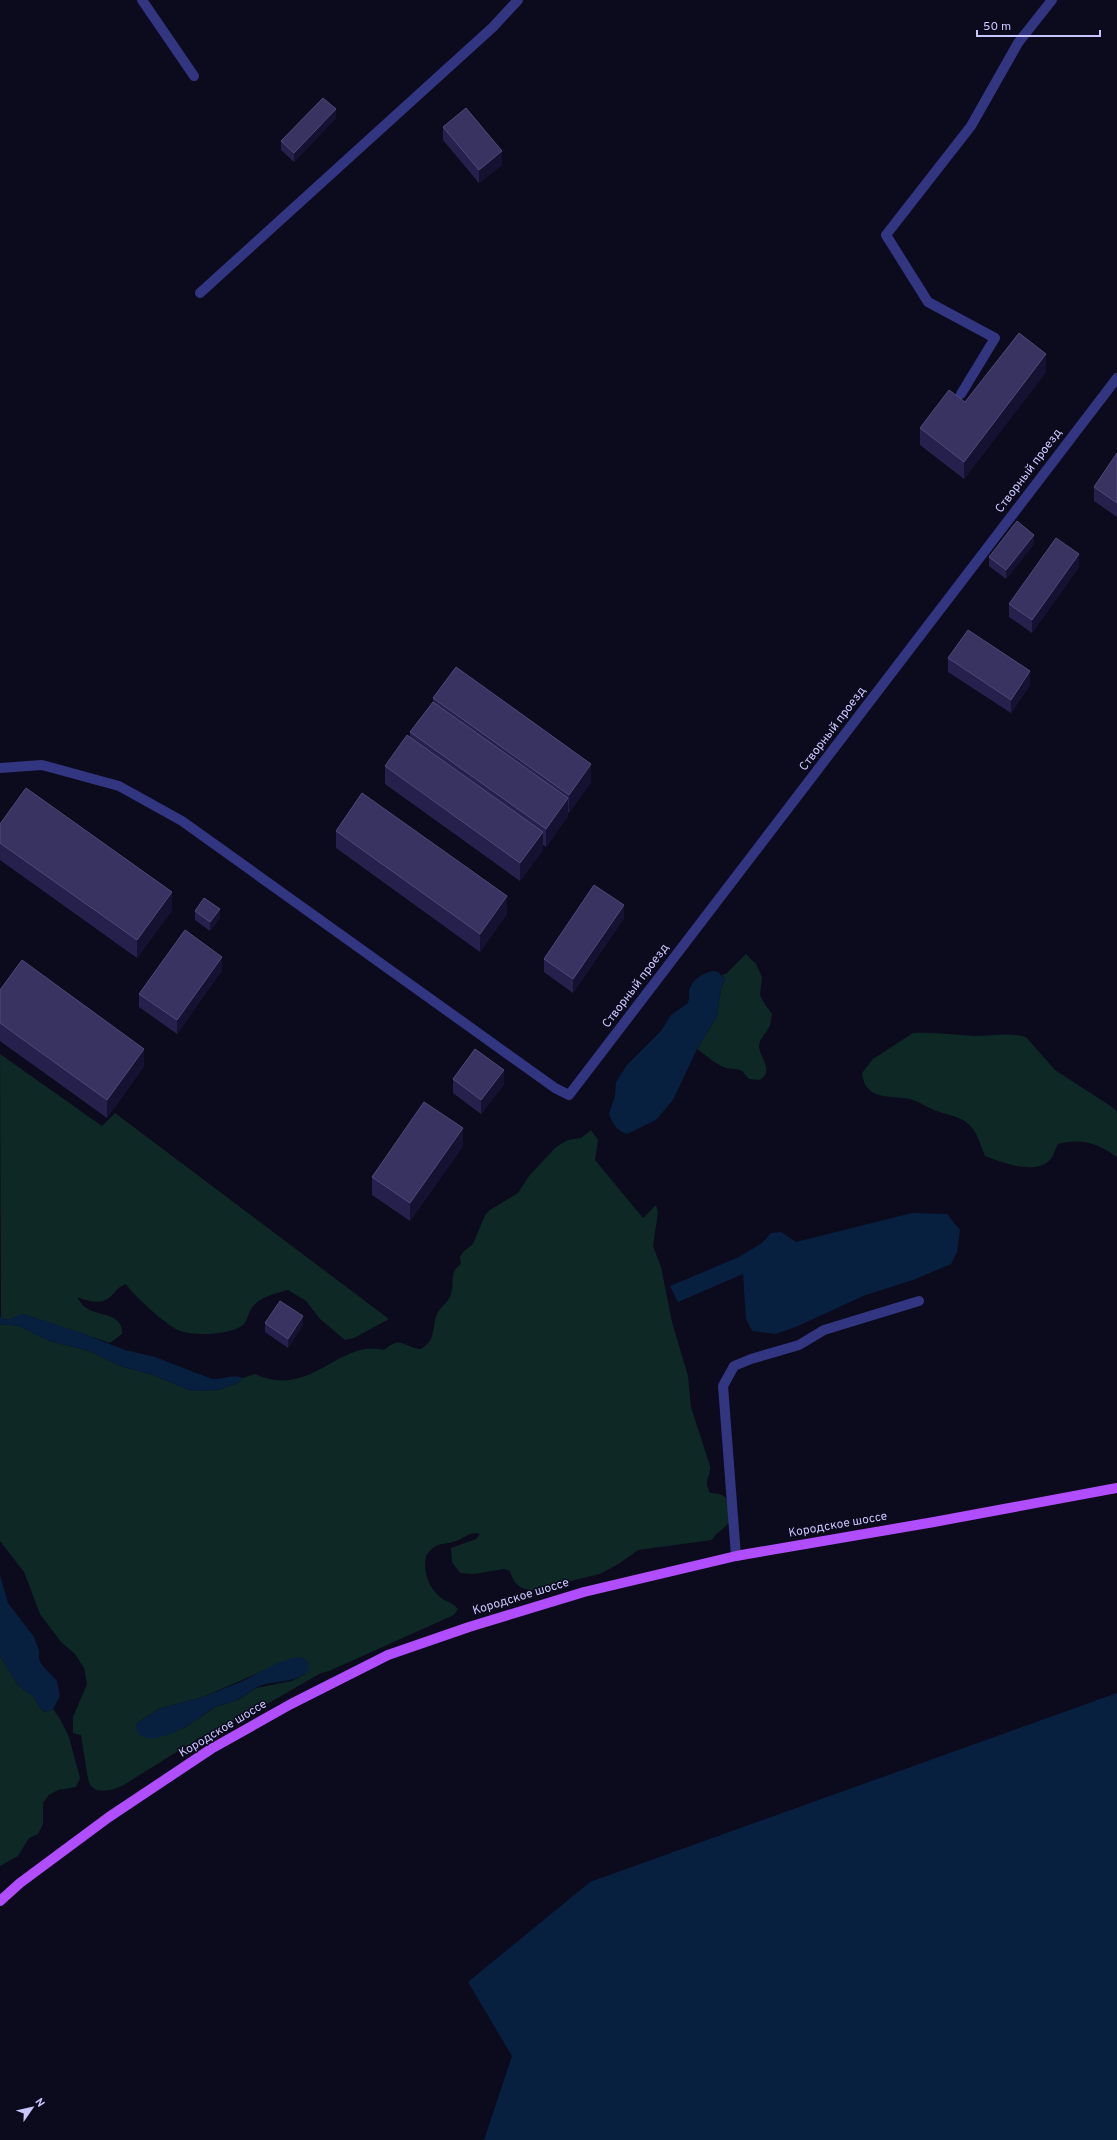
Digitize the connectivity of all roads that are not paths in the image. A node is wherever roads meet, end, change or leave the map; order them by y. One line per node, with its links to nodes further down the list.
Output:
1 (142, 0): 4 (street)
2 (518, 0): 5 (street)
3 (1052, 0): 7 (street)
4 (194, 76)
5 (200, 293)
6 (1117, 378): 8 (street, Створный проезд)
7 (961, 394)
8 (0, 768)
9 (919, 1301): 11 (street)
10 (1117, 1488): 11 (main road, Кородское шоссе)
11 (736, 1556): 12 (main road, Кородское шоссе)
12 (0, 1902)

